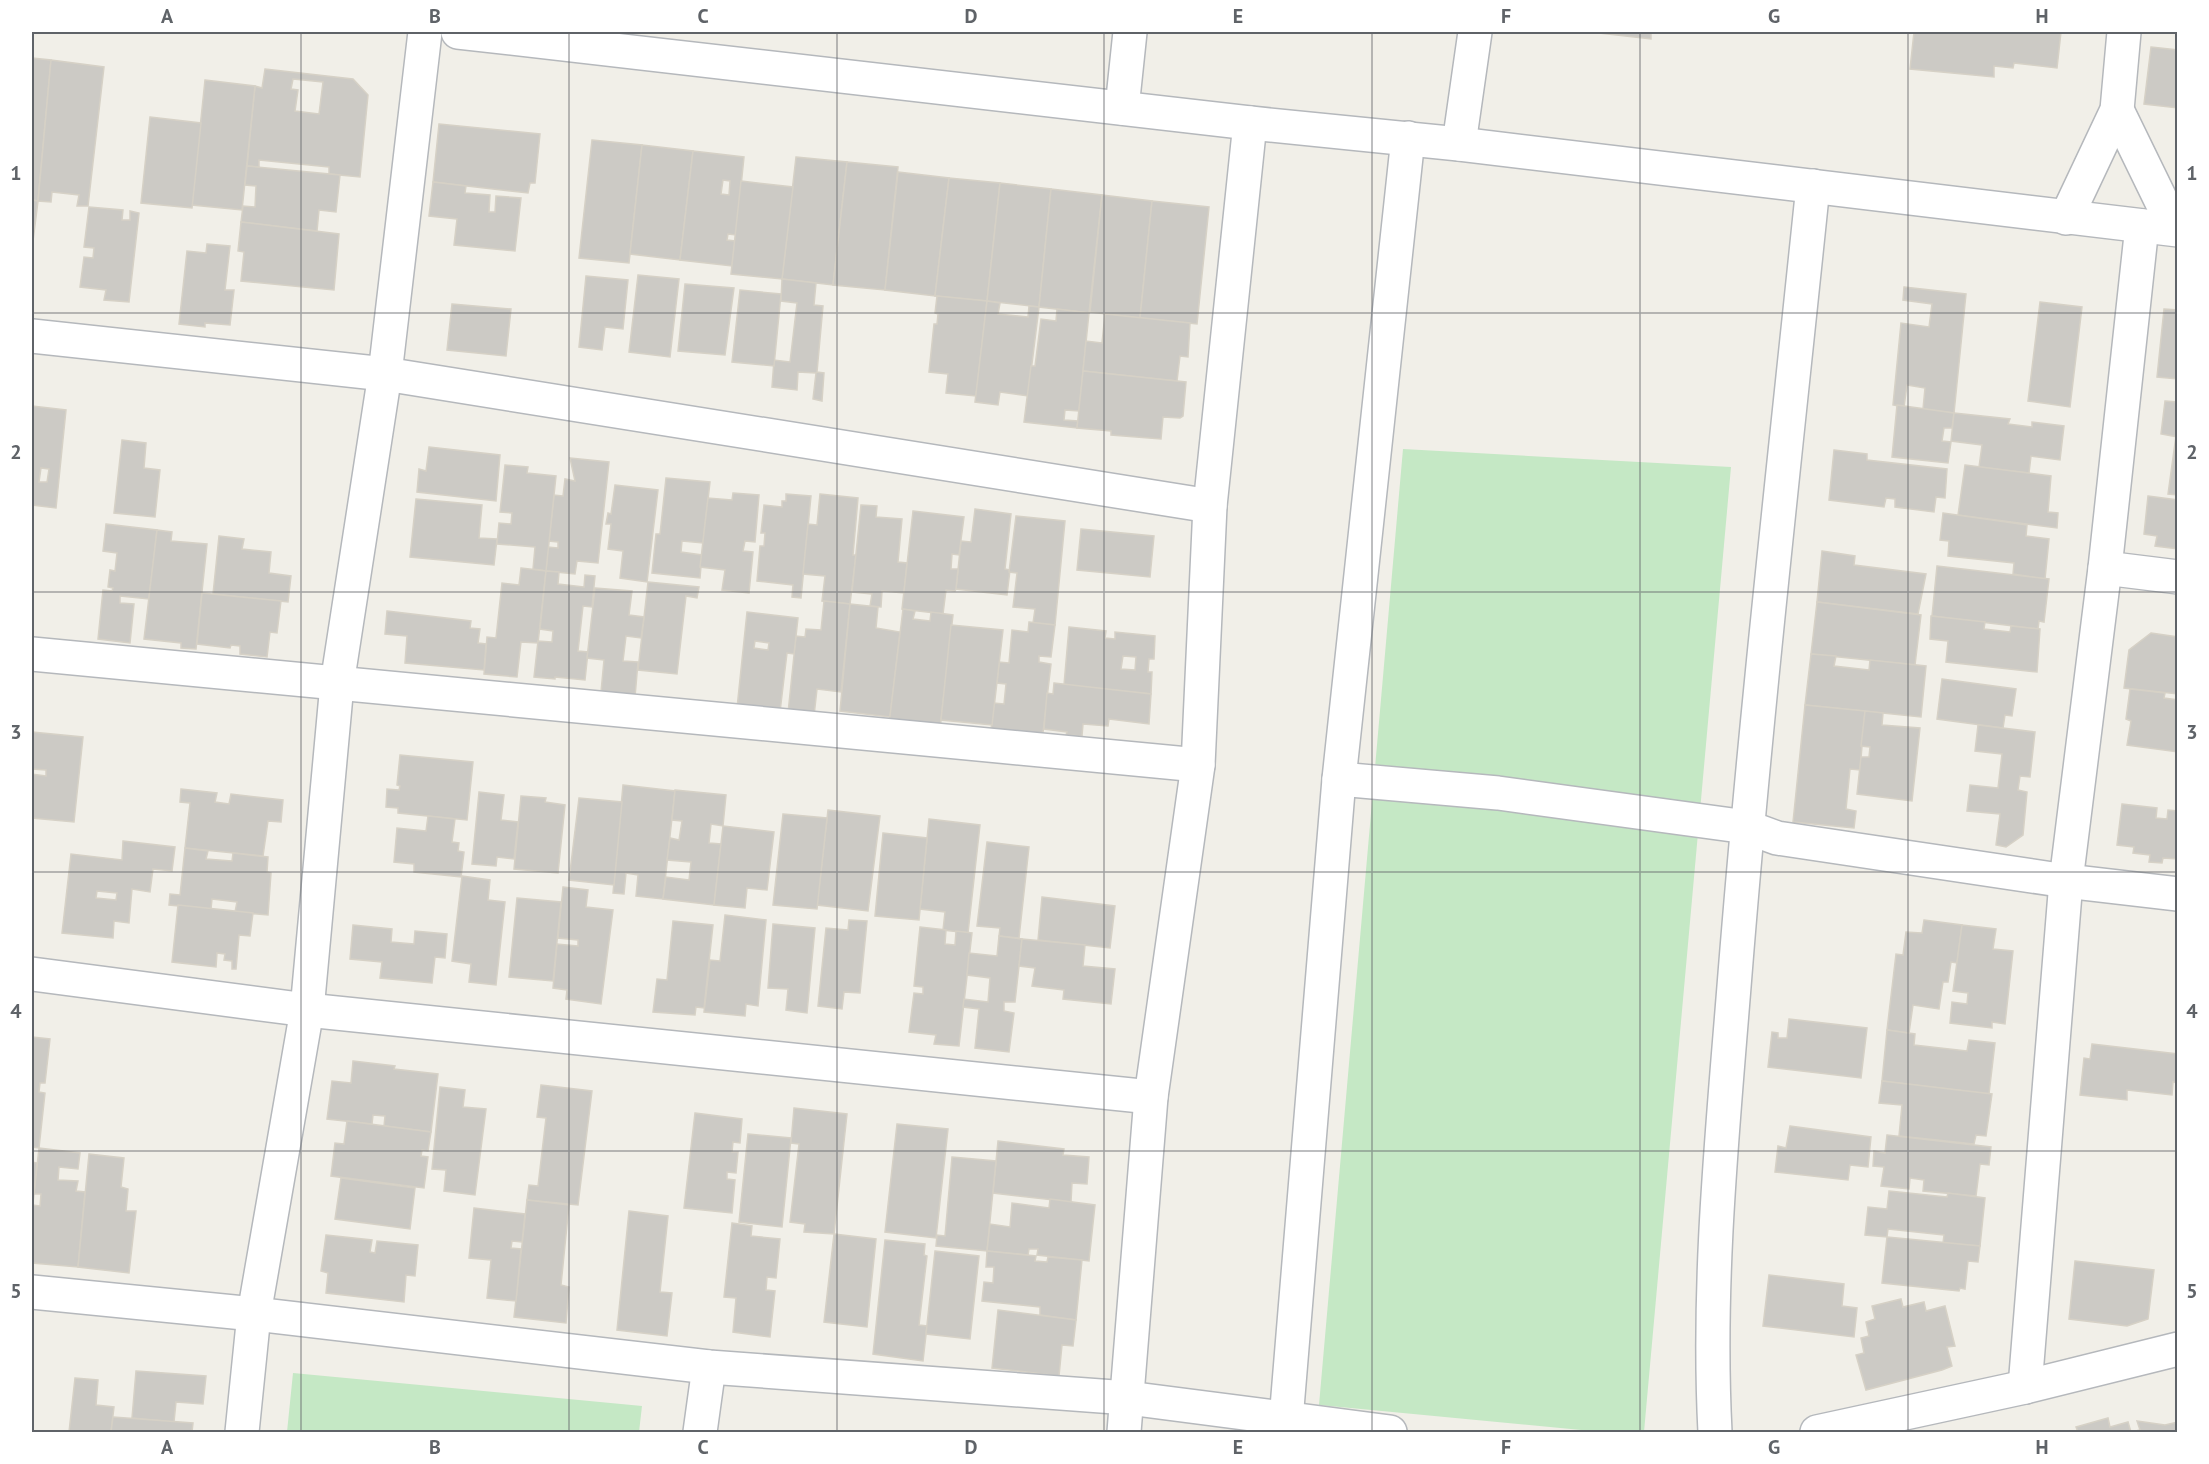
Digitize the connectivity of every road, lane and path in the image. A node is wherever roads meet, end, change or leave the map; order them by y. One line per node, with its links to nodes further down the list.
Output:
1 (425, 32): 16 (street)
2 (458, 32): 6 (street)
3 (1130, 32): 6 (street)
4 (1475, 32): 10 (street)
5 (2124, 32): 7 (street)
6 (1122, 108): 8 (street)
7 (2117, 110): 12 (street); 14 (street)
8 (1250, 123): 9 (street); 17 (street)
9 (1408, 138): 10 (street); 23 (street)
10 (1459, 144): 11 (street)
11 (1813, 186): 12 (street); 24 (street)
12 (2066, 218): 13 (street)
13 (2142, 226): 14 (street); 18 (street)
14 (2176, 230)
15 (32, 336): 16 (street)
16 (385, 374): 17 (street); 21 (street)
17 (1210, 506): 22 (street)
18 (2105, 568): 19 (street); 25 (street)
19 (2178, 577)
20 (32, 654): 21 (street)
21 (337, 684): 22 (street); 28 (street)
22 (1198, 765): 29 (street)
23 (1340, 779): 24 (street); 36 (street)
24 (1747, 827): 25 (street); 41 (street)
25 (2066, 881): 26 (street); 34 (street)
26 (2178, 894)
27 (32, 974): 28 (street)
28 (306, 1010): 29 (street); 31 (street)
29 (1151, 1097): 35 (street)
30 (32, 1292): 31 (street)
31 (254, 1314): 33 (street); 37 (street)
32 (2178, 1349): 34 (street)
33 (709, 1367): 35 (street); 38 (street)
34 (2025, 1387): 42 (street)
35 (1128, 1398): 36 (street); 39 (street)
36 (1286, 1420): 40 (street)
37 (242, 1432)
38 (700, 1432)
39 (1124, 1432)
40 (1390, 1432)
41 (1715, 1432)
42 (1817, 1432)

